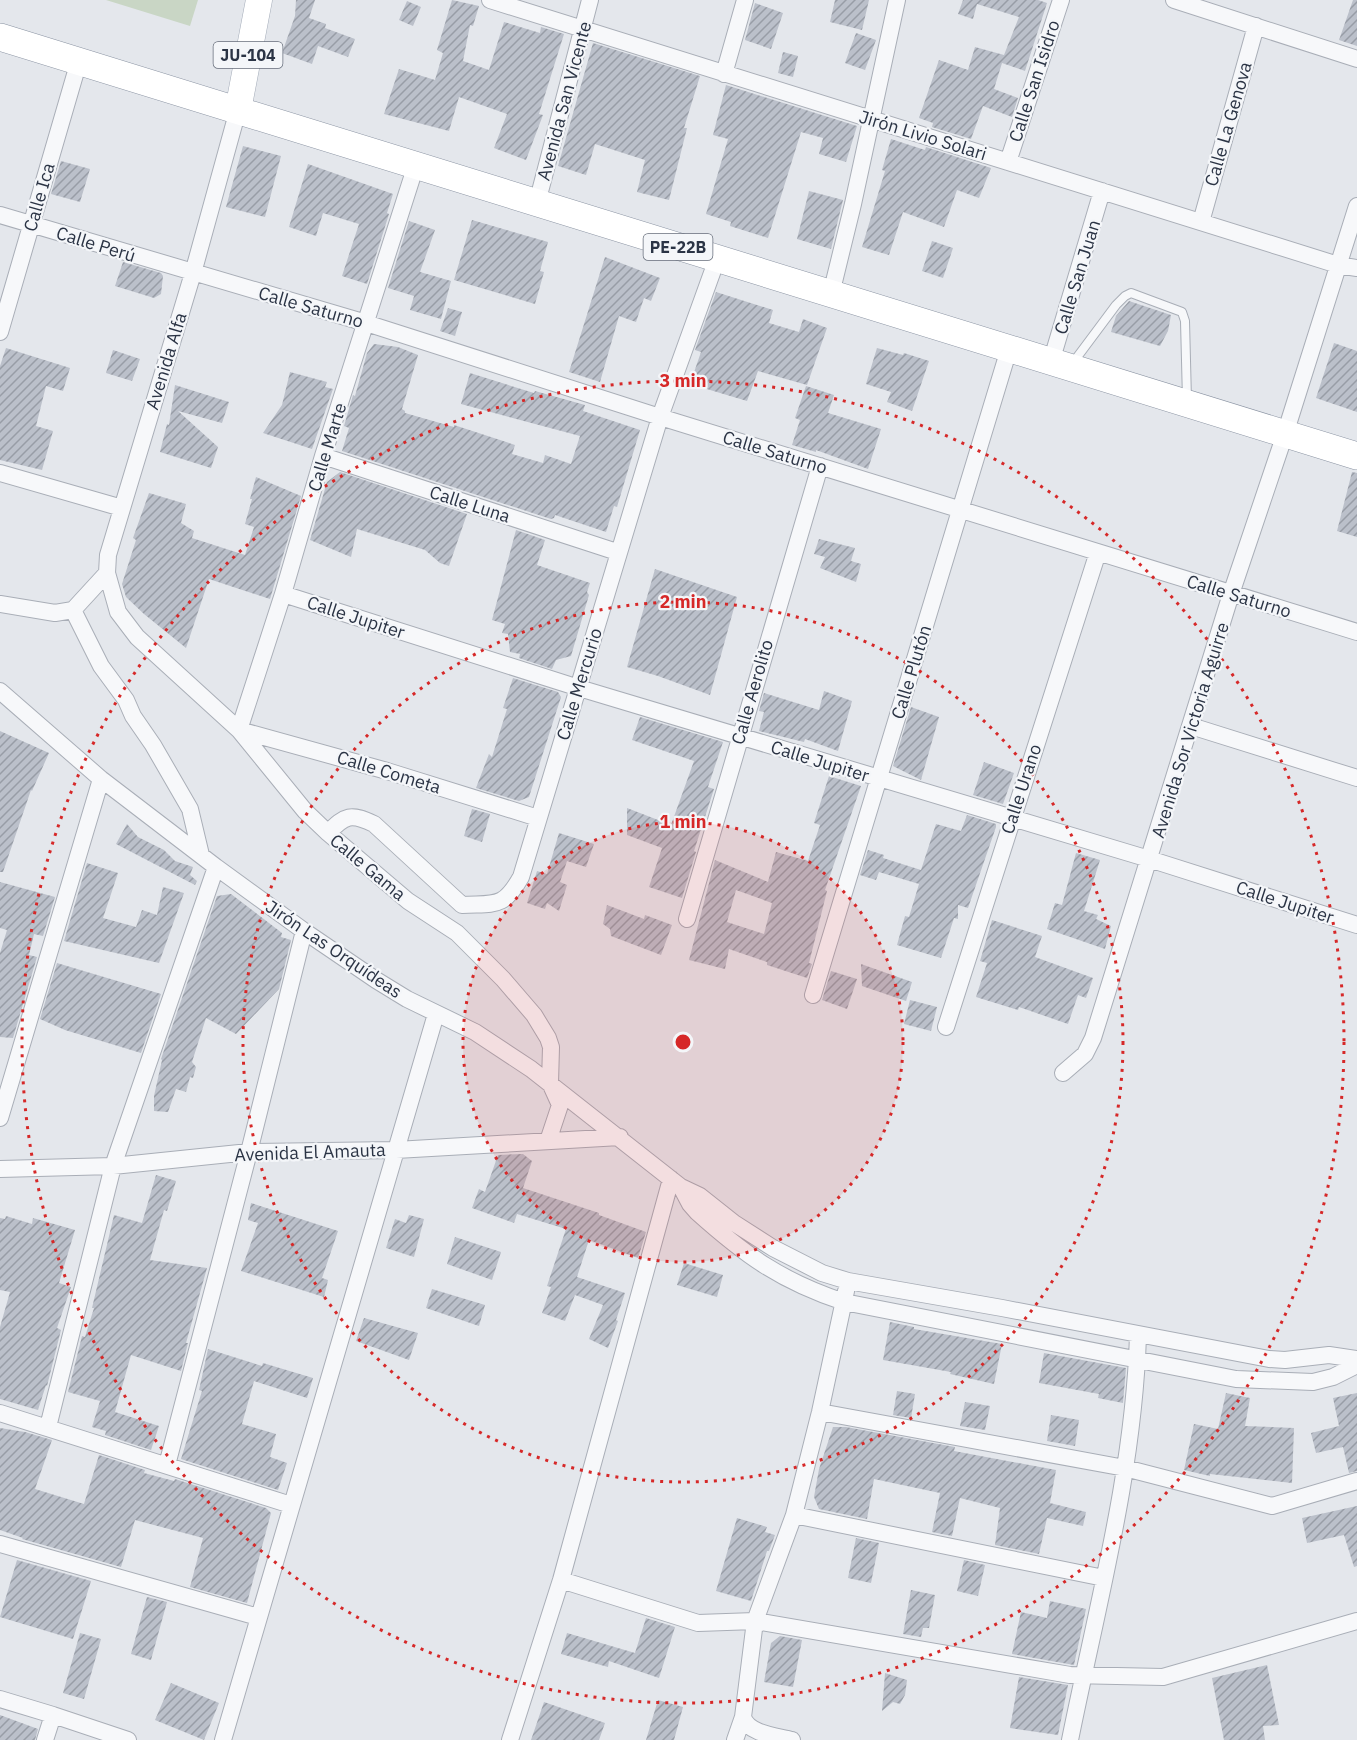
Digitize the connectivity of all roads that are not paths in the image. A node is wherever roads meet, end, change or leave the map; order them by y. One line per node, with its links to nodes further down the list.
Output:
1 (259, 0): 14 (main road, JU-104)
2 (490, 0): 9 (street, Jirón Livio Solari)
3 (590, 0): 9 (street, Avenida San Vicente)
4 (745, 0): 13 (street)
5 (897, 0): 15 (street)
6 (1061, 0): 16 (street, Calle San Isidro)
7 (1174, 0): 8 (street)
8 (1256, 26): 11 (street); 22 (street, Calle La Genova)
9 (582, 30): 13 (street, Jirón Livio Solari); 19 (street, Avenida San Vicente)
10 (0, 37): 12 (highway, PE-22B)
11 (1357, 59)
12 (79, 61): 14 (highway, PE-22B); 23 (street, Calle Ica)
13 (724, 74): 15 (street, Jirón Livio Solari)
14 (238, 110): 17 (highway, PE-22B); 27 (street, Avenida Alfa)
15 (872, 119): 16 (street, Jirón Livio Solari); 28 (street)
16 (1008, 162): 18 (street, Jirón Livio Solari)
17 (416, 165): 19 (highway, PE-22B); 29 (street, Calle Marte)
18 (1102, 191): 22 (street, Jirón Livio Solari); 32 (street, Calle San Juan)
19 (537, 203): 24 (highway, PE-22B)
20 (1357, 206): 25 (street, Avenida Sor Victoria Aguirre)
21 (0, 215): 23 (street, Calle Perú)
22 (1201, 222): 25 (street, Jirón Livio Solari)
23 (32, 224): 27 (street, Calle Perú); 30 (street, Calle Ica)
24 (717, 259): 28 (highway, PE-22B); 34 (street, Calle Mercurio)
25 (1338, 265): 26 (street, Jirón Livio Solari); 35 (street, Avenida Sor Victoria Aguirre)
26 (1357, 268)
27 (193, 273): 29 (street, Calle Saturno); 40 (street, Avenida Alfa)
28 (831, 294): 31 (highway, PE-22B)
29 (366, 323): 34 (street, Calle Saturno); 36 (street, Calle Marte)
30 (0, 332)
31 (1009, 349): 32 (highway, PE-22B); 41 (street, Calle Plutón)
32 (1060, 365): 33 (highway, PE-22B); 33 (lane)
33 (1187, 403): 35 (highway, PE-22B)
34 (660, 417): 38 (street, Calle Saturno); 42 (street, Calle Mercurio)
35 (1285, 434): 37 (highway, PE-22B); 46 (street, Avenida Sor Victoria Aguirre)
36 (323, 456): 42 (street, Calle Luna); 45 (street, Calle Marte)
37 (1357, 456)
38 (820, 466): 41 (street, Calle Saturno); 55 (street, Calle Aerolito)
39 (0, 473): 40 (street)
40 (122, 508): 44 (street, Avenida Alfa)
41 (961, 510): 43 (street, Calle Saturno); 57 (street, Calle Plutón)
42 (617, 552): 51 (street, Calle Mercurio)
43 (1098, 552): 46 (street, Calle Saturno); 60 (street, Calle Urano)
44 (107, 573): 48 (street); 49 (street, Avenida Alfa)
45 (284, 594): 51 (street, Calle Jupiter); 54 (street, Calle Marte)
46 (1232, 594): 50 (street, Calle Saturno); 53 (street, Avenida Sor Victoria Aguirre)
47 (0, 604): 48 (street)
48 (73, 610): 62 (street)
49 (118, 612): 54 (street, Calle Gama)
50 (1357, 633)
51 (579, 688): 55 (street, Calle Jupiter); 59 (street, Calle Mercurio)
52 (0, 691): 58 (street, Jirón Las Orquídeas)
53 (1191, 726): 56 (street); 63 (street, Avenida Sor Victoria Aguirre)
54 (239, 730): 59 (street, Calle Cometa); 61 (street, Calle Gama)
55 (739, 736): 57 (street, Calle Jupiter); 65 (street, Calle Aerolito)
56 (1357, 777)
57 (879, 778): 60 (street, Calle Jupiter); 68 (street, Calle Plutón)
58 (101, 779): 62 (street, Jirón Las Orquídeas); 73 (street)
59 (538, 818): 61 (street, Calle Mercurio)
60 (1012, 818): 63 (street, Calle Jupiter); 70 (street, Calle Urano)
61 (328, 834): 72 (street, Calle Gama)
62 (201, 855): 64 (street, Jirón Las Orquídeas)
63 (1149, 860): 66 (street, Calle Jupiter); 71 (street, Avenida Sor Victoria Aguirre)
64 (216, 867): 67 (street, Jirón Las Orquídeas); 78 (street)
65 (687, 919)
66 (1357, 925)
67 (304, 931): 69 (street, Jirón Las Orquídeas); 77 (street)
68 (813, 995)
69 (436, 1014): 72 (street, Jirón Las Orquídeas); 76 (street)
70 (946, 1027)
71 (1063, 1073)
72 (550, 1083): 74 (street, Jirón Las Orquídeas); 75 (street, Calle Gama)
73 (0, 1118)
74 (620, 1137): 75 (street, Avenida El Amauta); 80 (street, Jirón Las Orquídeas)
75 (548, 1141): 76 (street, Avenida El Amauta)
76 (396, 1150): 77 (street, Avenida El Amauta); 93 (street)
77 (249, 1152): 78 (street, Avenida El Amauta); 90 (street)
78 (113, 1166): 79 (street, Avenida El Amauta); 89 (street)
79 (0, 1169)
80 (676, 1183): 81 (street); 82 (street); 97 (street)
81 (848, 1281): 82 (street); 83 (street)
82 (844, 1302): 85 (street); 87 (street)
83 (1138, 1335): 84 (street); 85 (street)
84 (1357, 1359)
85 (1138, 1360): 86 (street); 91 (street)
86 (1357, 1365)
87 (820, 1412): 91 (street); 94 (street)
88 (0, 1413): 89 (street)
89 (48, 1427): 90 (street)
90 (167, 1465): 93 (street)
91 (1125, 1468): 92 (street); 96 (street)
92 (1357, 1481)
93 (291, 1505): 98 (street)
94 (794, 1515): 96 (street); 100 (street)
95 (0, 1544): 98 (street)
96 (1104, 1578): 101 (street)
97 (561, 1580): 100 (street); 108 (street)
98 (258, 1617): 107 (street)
99 (1357, 1621): 101 (street)
100 (755, 1622): 101 (street); 104 (street)
101 (1083, 1675): 111 (street)
102 (0, 1699): 103 (street)
103 (53, 1715): 105 (street); 106 (street)
104 (743, 1717): 109 (street); 110 (street)
105 (45, 1740)
106 (128, 1740)
107 (223, 1740)
108 (510, 1740)
109 (735, 1740)
110 (792, 1740)
111 (1070, 1740)

